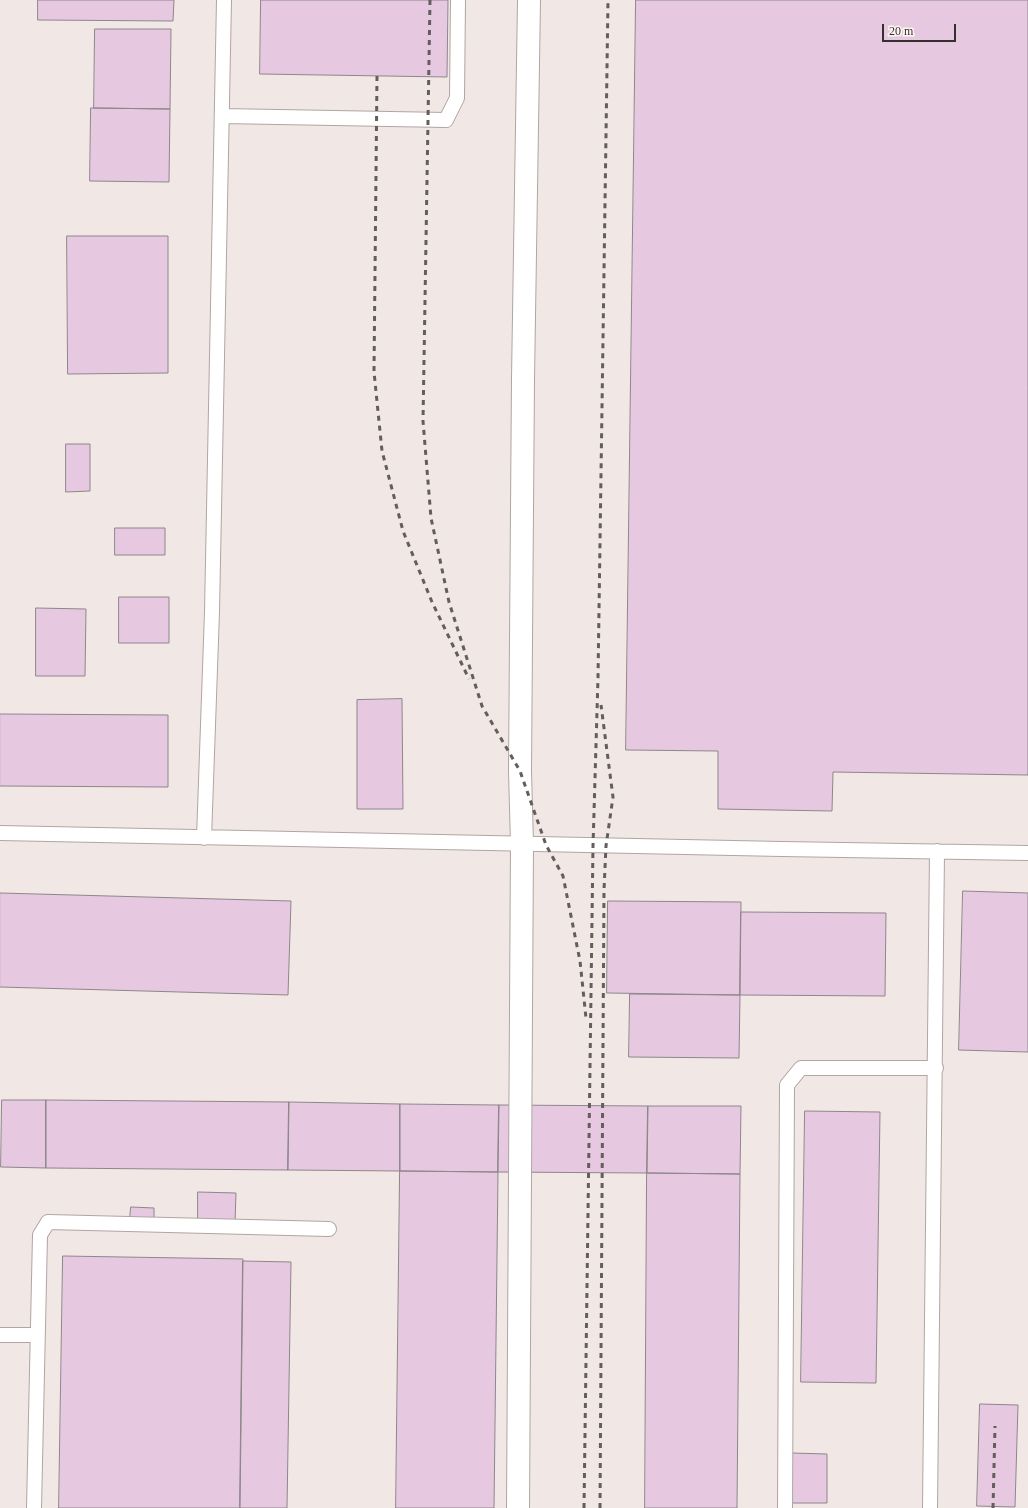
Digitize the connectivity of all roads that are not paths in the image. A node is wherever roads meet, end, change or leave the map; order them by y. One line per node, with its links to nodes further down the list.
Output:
1 (224, 0): 4 (lane)
2 (458, 0): 4 (lane)
3 (529, 0): 7 (street)
4 (222, 116): 6 (lane)
5 (0, 833): 6 (lane)
6 (204, 838): 7 (lane)
7 (522, 844): 8 (lane); 15 (street)
8 (937, 851): 9 (lane); 10 (lane)
9 (1028, 852)
10 (936, 1068): 16 (lane); 17 (lane)
11 (329, 1229): 13 (lane)
12 (0, 1335): 13 (lane)
13 (37, 1335): 14 (lane)
14 (34, 1508)
15 (518, 1508)
16 (785, 1508)
17 (930, 1508)

